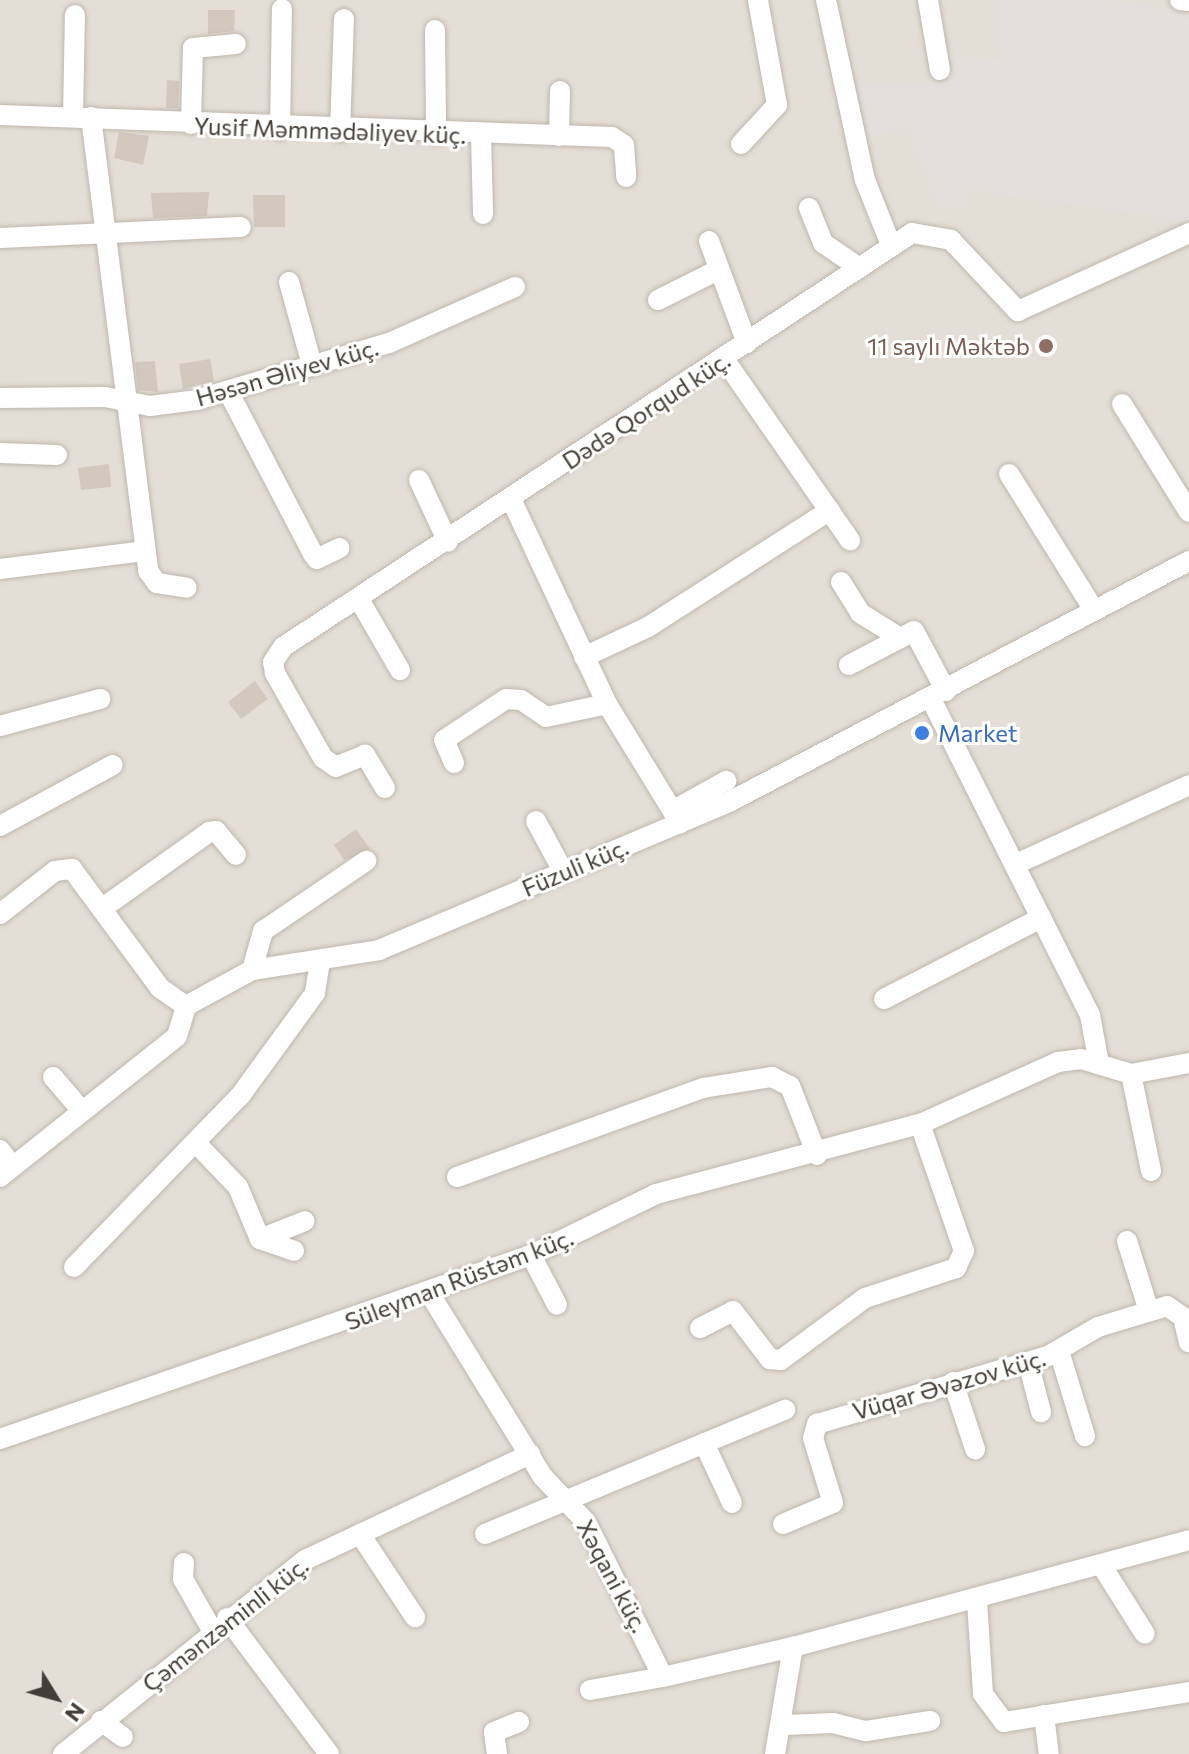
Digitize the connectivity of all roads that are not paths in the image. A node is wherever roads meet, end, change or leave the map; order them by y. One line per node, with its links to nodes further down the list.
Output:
1 (758, 0): 21 (street)
2 (826, 0): 30 (street)
3 (928, 0): 11 (street)
4 (1180, 0): 5 (street)
5 (1189, 1)
6 (282, 9): 16 (street)
7 (75, 15): 14 (street)
8 (344, 19): 17 (street)
9 (435, 30): 18 (street)
10 (236, 44): 15 (street)
11 (940, 70)
12 (560, 91): 20 (street)
13 (0, 115): 14 (street, Yusif Məmmədəliyev küç.)
14 (82, 116): 15 (street, Yusif Məmmədəliyev küç.); 27 (street)
15 (191, 124): 16 (street, Yusif Məmmədəliyev küç.)
16 (280, 130): 17 (street, Yusif Məmmədəliyev küç.)
17 (340, 132): 18 (street, Yusif Məmmədəliyev küç.)
18 (436, 134): 19 (street, Yusif Məmmədəliyev küç.)
19 (481, 136): 20 (street, Yusif Məmmədəliyev küç.); 24 (street)
20 (559, 136): 22 (street, Yusif Məmmədəliyev küç.)
21 (741, 144)
22 (626, 177)
23 (809, 208): 31 (street)
24 (483, 214)
25 (241, 227): 27 (street)
26 (1189, 233): 30 (street, Dədə Qorqud küç.)
27 (105, 236): 28 (street); 41 (street)
28 (0, 238)
29 (709, 241): 32 (street)
30 (891, 245): 31 (street, Dədə Qorqud küç.)
31 (858, 267): 36 (street, Dədə Qorqud küç.)
32 (718, 270): 35 (street); 36 (street)
33 (289, 282): 38 (street)
34 (515, 287): 38 (street, Həsən Əliyev küç.)
35 (658, 300)
36 (747, 343): 37 (street, Dədə Qorqud küç.)
37 (724, 359): 47 (street, Dədə Qorqud küç.); 48 (street)
38 (312, 365): 39 (street, Həsən Əliyev küç.)
39 (229, 393): 41 (street, Həsən Əliyev küç.); 52 (street)
40 (0, 398): 41 (street, Həsən Əliyev küç.)
41 (127, 401): 53 (street)
42 (1122, 404): 49 (street)
43 (0, 453): 44 (street)
44 (57, 455)
45 (1009, 474): 59 (street)
46 (419, 480): 51 (street)
47 (511, 499): 51 (street, Dədə Qorqud küç.); 61 (street)
48 (830, 510): 50 (street); 61 (street)
49 (1189, 512)
50 (850, 540)
51 (448, 542): 58 (street, Dədə Qorqud küç.)
52 (340, 548)
53 (144, 551): 55 (street); 57 (street)
54 (1189, 561): 59 (street, Füzuli küç.)
55 (0, 569)
56 (841, 582): 60 (street)
57 (187, 588)
58 (360, 601): 63 (street); 72 (street, Dədə Qorqud küç.)
59 (1094, 610): 64 (street, Füzuli küç.)
60 (897, 636): 62 (street); 64 (street)
61 (584, 657): 66 (street)
62 (849, 665)
63 (400, 670)
64 (938, 695): 73 (street, Füzuli küç.); 78 (street)
65 (100, 699): 67 (street)
66 (607, 704): 68 (street); 73 (street)
67 (0, 726)
68 (454, 763)
69 (113, 765): 75 (street)
70 (726, 781): 73 (street)
71 (1189, 785): 78 (street)
72 (385, 788)
73 (677, 816): 79 (street, Füzuli küç.)
74 (536, 821): 79 (street)
75 (0, 826)
76 (236, 855): 80 (street)
77 (366, 861): 84 (street)
78 (1016, 864): 82 (street)
79 (563, 871): 83 (street, Füzuli küç.)
80 (104, 907): 81 (street); 86 (street)
81 (0, 914)
82 (1041, 918): 85 (street); 88 (street)
83 (320, 962): 84 (street, Füzuli küç.); 93 (street)
84 (252, 970): 86 (street, Füzuli küç.)
85 (884, 999)
86 (186, 1006): 91 (street)
87 (1189, 1063): 89 (street, Süleyman Rüstəm küç.)
88 (1099, 1064): 89 (street, Süleyman Rüstəm küç.); 92 (street, Süleyman Rüstəm küç.)
89 (1131, 1074): 96 (street)
90 (53, 1077): 91 (street)
91 (82, 1111): 97 (street)
92 (920, 1124): 95 (street, Süleyman Rüstəm küç.); 108 (street)
93 (196, 1143): 100 (street); 104 (street)
94 (0, 1150): 97 (street)
95 (817, 1155): 98 (street); 103 (street, Süleyman Rüstəm küç.)
96 (1151, 1171)
97 (6, 1172)
98 (457, 1177)
99 (305, 1221): 100 (street)
100 (260, 1239): 102 (street)
101 (1127, 1241): 107 (street)
102 (294, 1251)
103 (531, 1255): 105 (street, Süleyman Rüstəm küç.); 106 (street)
104 (74, 1267)
105 (428, 1291): 116 (street, Süleyman Rüstəm küç.); 119 (street, Xəqani küç.)
106 (557, 1305)
107 (1149, 1311): 109 (street); 110 (street, Vüqar Əvəzov küç.)
108 (700, 1328)
109 (1189, 1342)
110 (1059, 1351): 111 (street, Vüqar Əvəzov küç.); 115 (street)
111 (1028, 1362): 112 (street, Vüqar Əvəzov küç.); 114 (street)
112 (953, 1382): 118 (street); 122 (street, Vüqar Əvəzov küç.)
113 (785, 1410): 117 (street)
114 (1041, 1412)
115 (1085, 1436)
116 (0, 1439)
117 (704, 1443): 120 (street); 121 (street)
118 (975, 1449)
119 (530, 1454): 120 (street, Xəqani küç.); 123 (street, Çəmənzəminli küç.)
120 (564, 1499): 124 (street); 133 (street, Xəqani küç.)
121 (732, 1503)
122 (783, 1524)
123 (360, 1534): 129 (street); 130 (street, Çəmənzəminli küç.)
124 (485, 1534)
125 (1189, 1540): 127 (street)
126 (184, 1563): 130 (street)
127 (1102, 1566): 128 (street); 131 (street)
128 (977, 1601): 132 (street); 136 (street)
129 (415, 1617)
130 (220, 1624): 137 (street, Çəmənzəminli küç.); 143 (street)
131 (1145, 1634)
132 (793, 1647): 133 (street); 140 (street)
133 (663, 1677): 134 (street)
134 (590, 1690)
135 (1189, 1692): 136 (street)
136 (1044, 1715): 146 (street)
137 (101, 1721): 141 (street); 142 (street, Çəmənzəminli küç.)
138 (930, 1721): 140 (street)
139 (519, 1722): 144 (street)
140 (784, 1725): 145 (street)
141 (123, 1737)
142 (63, 1754)
143 (329, 1754)
144 (497, 1754)
145 (775, 1754)
146 (1049, 1754)

